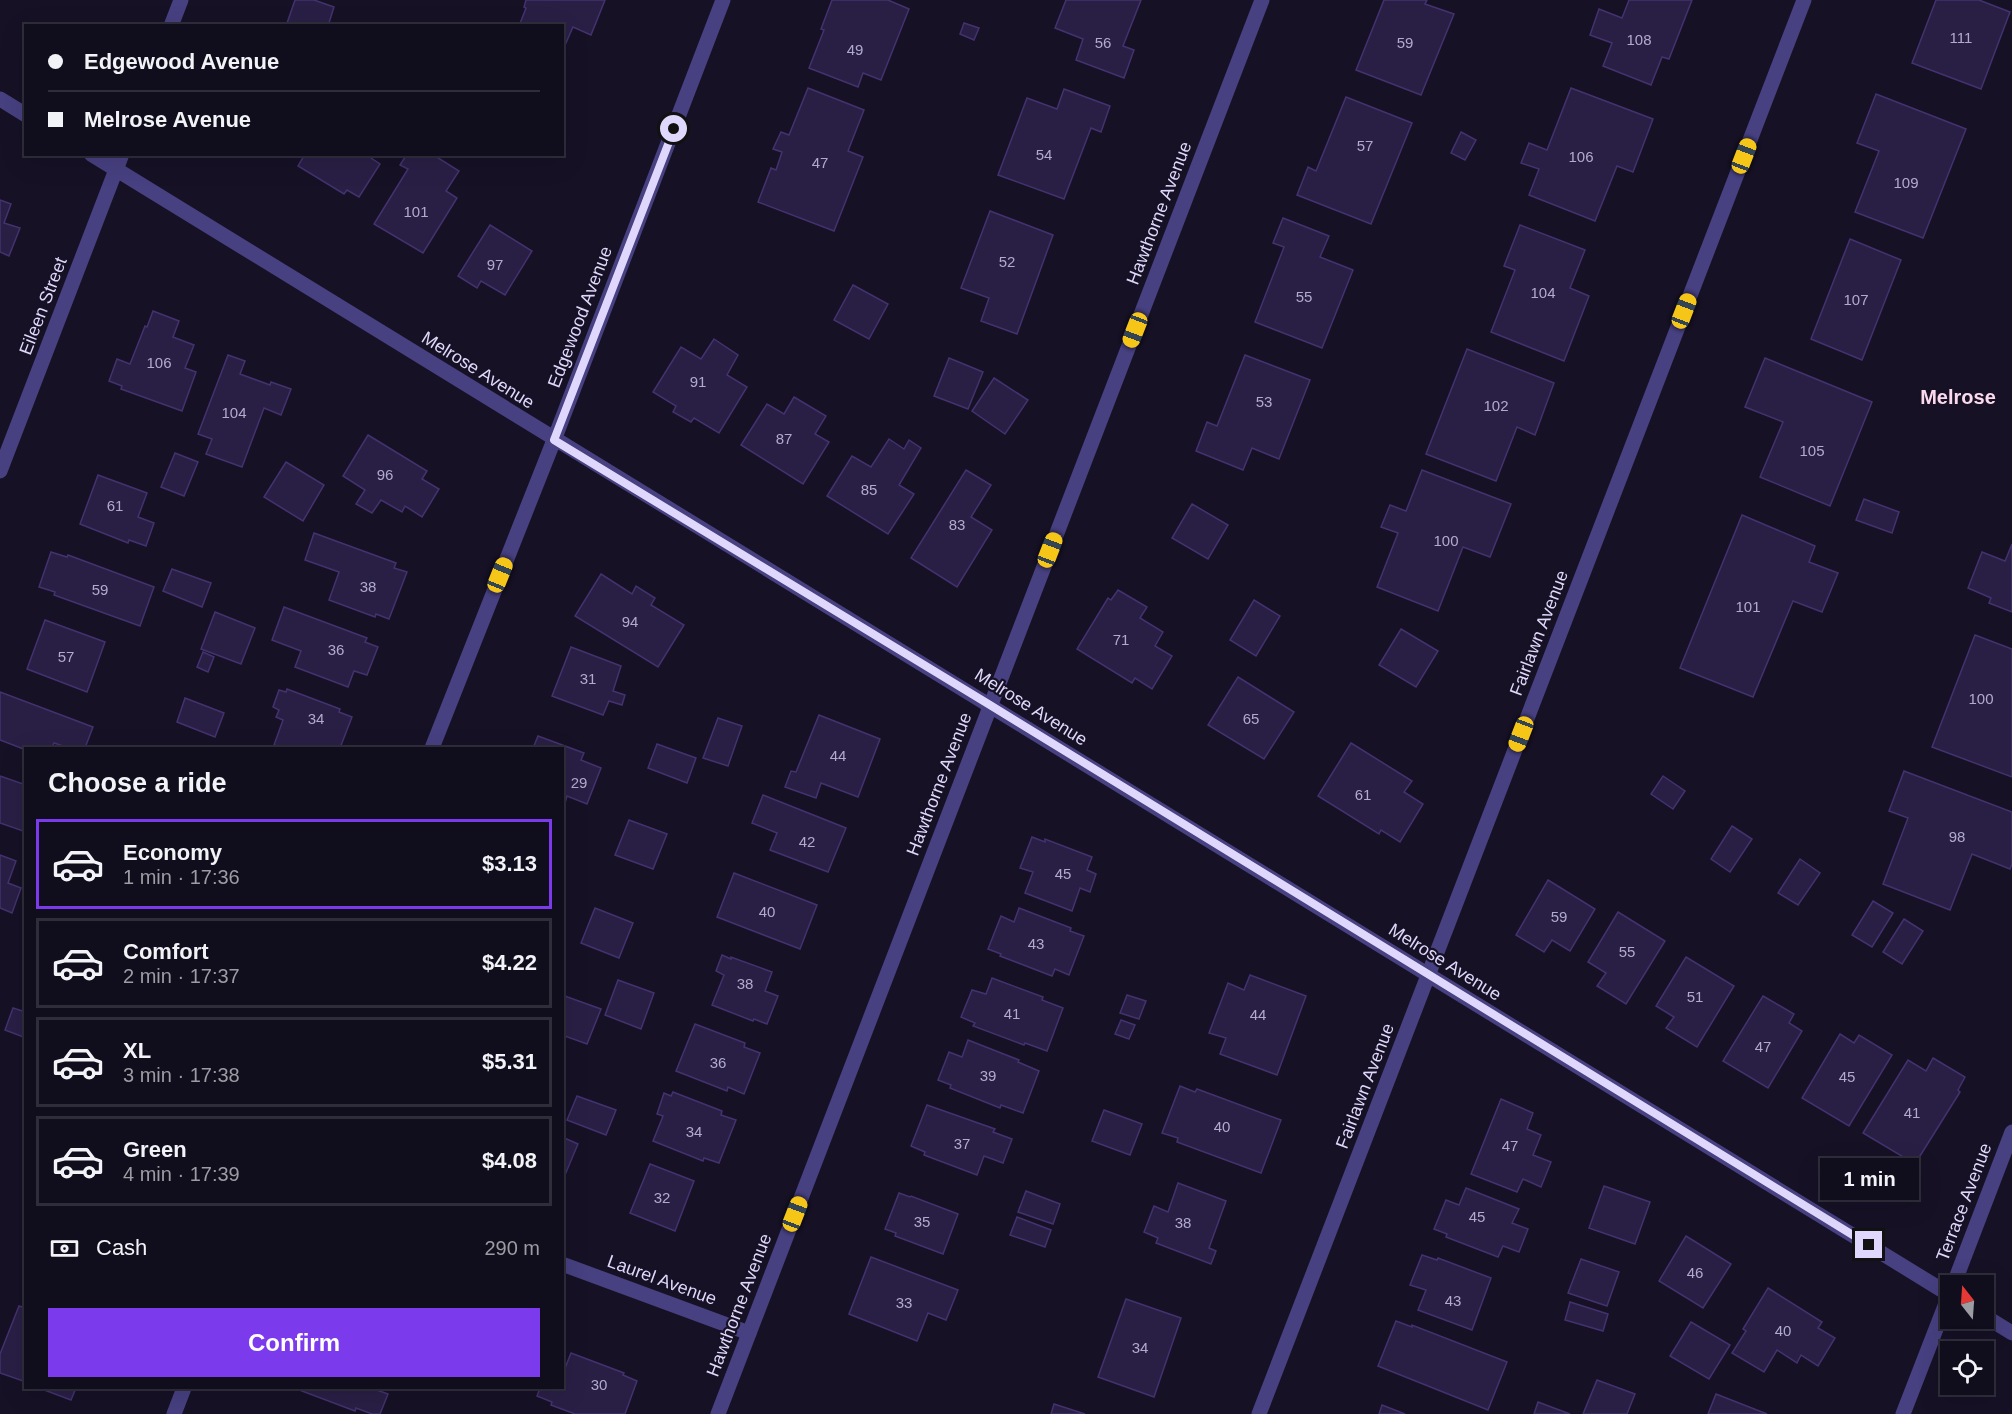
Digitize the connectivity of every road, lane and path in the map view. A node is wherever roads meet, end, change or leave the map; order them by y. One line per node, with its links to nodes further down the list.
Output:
1 (181, 0): 5 (street)
2 (723, 0): 11 (street, Edgewood Avenue)
3 (1262, 0): 13 (street, Hawthorne Avenue)
4 (1804, 0): 15 (street, Fairlawn Avenue)
5 (172, 24)
6 (0, 99): 7 (street)
7 (24, 114)
8 (94, 156): 10 (street, Melrose Avenue)
9 (121, 156): 10 (street, Eileen Street)
10 (116, 170): 11 (street, Melrose Avenue); 12 (street, Eileen Street)
11 (554, 440): 13 (street, Melrose Avenue); 14 (street, Edgewood Avenue)
12 (0, 471)
13 (990, 705): 15 (street, Melrose Avenue); 22 (street, Hawthorne Avenue)
14 (432, 747)
15 (1429, 975): 19 (street, Melrose Avenue); 27 (street, Fairlawn Avenue)
16 (2012, 1132): 18 (street, Terrace Avenue)
17 (564, 1265): 22 (street, Laurel Avenue)
18 (1957, 1275)
19 (1940, 1288)
20 (1940, 1320): 28 (street)
21 (1994, 1322): 23 (street)
22 (749, 1333): 26 (street, Hawthorne Avenue)
23 (2012, 1333)
24 (184, 1389): 25 (street)
25 (174, 1414)
26 (718, 1414)
27 (1259, 1414)
28 (1903, 1414)

